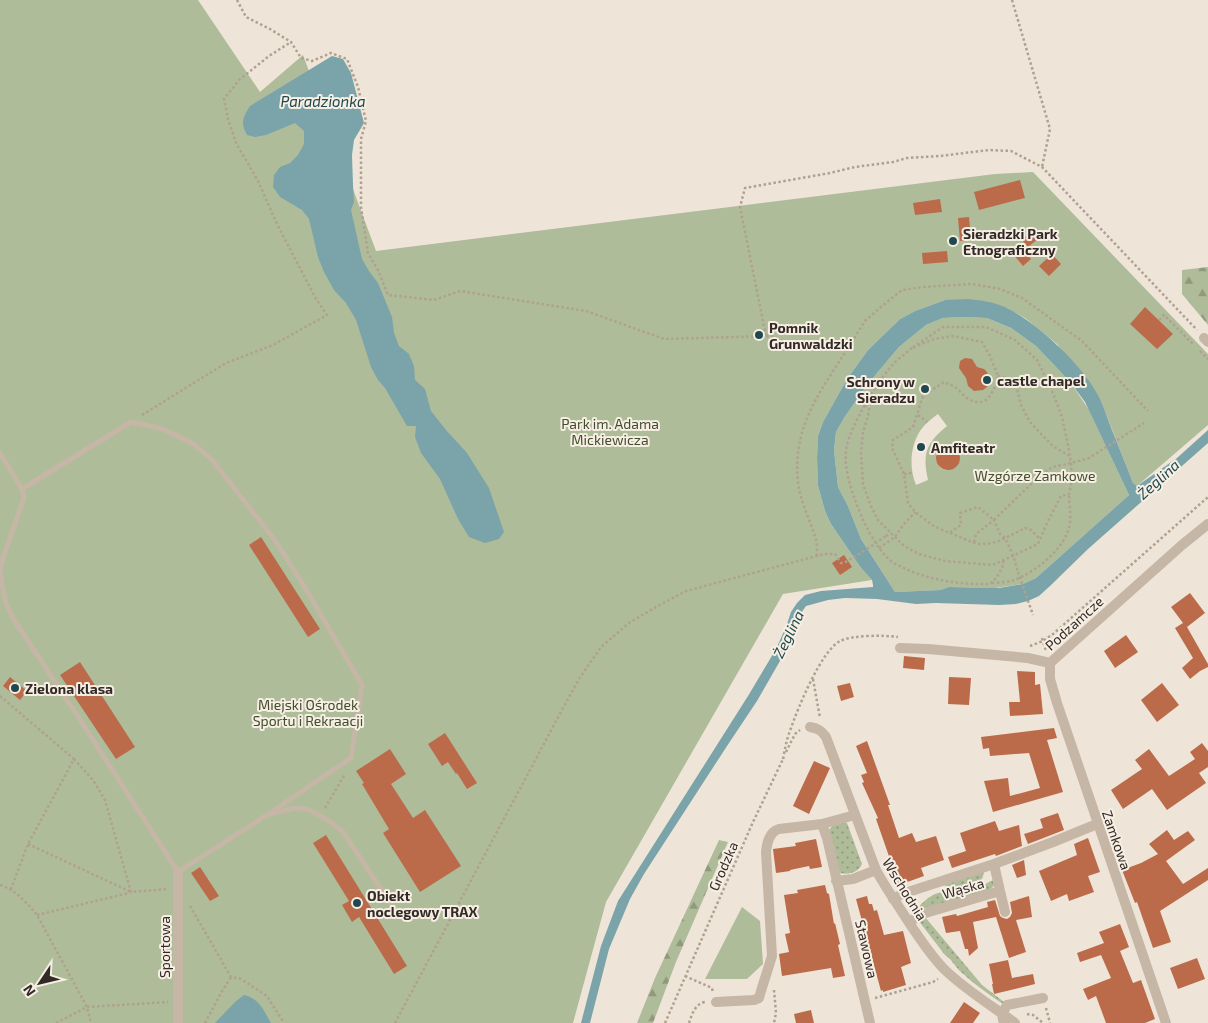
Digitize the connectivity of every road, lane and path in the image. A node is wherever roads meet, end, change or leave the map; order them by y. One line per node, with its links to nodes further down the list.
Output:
1 (237, 0): 3 (path)
2 (1012, 0): 4 (path)
3 (291, 42): 6 (path); 15 (path)
4 (1042, 167): 6 (path); 7 (path)
5 (1159, 320): 10 (path)
6 (766, 336): 8 (path)
7 (1206, 340)
8 (849, 346): 13 (path); 37 (path)
9 (912, 348): 11 (path); 12 (path); 19 (path)
10 (1208, 359)
11 (998, 376): 14 (path); 19 (path)
12 (865, 406): 29 (path); 35 (path)
13 (1148, 411)
14 (918, 415): 16 (path); 22 (path)
15 (131, 422): 23 (lane); 49 (lane)
16 (928, 422)
17 (1144, 423): 20 (path)
18 (0, 453): 23 (lane)
19 (1070, 456): 20 (path)
20 (1071, 463): 24 (path); 27 (path)
21 (912, 473): 22 (path)
22 (904, 474): 26 (path)
23 (22, 489): 60 (lane)
24 (1069, 494): 33 (path); 39 (path)
25 (1208, 498): 42 (path)
26 (915, 512): 30 (path); 31 (path)
27 (994, 520): 30 (path); 32 (path); 34 (path)
28 (1208, 524): 44 (street, Podzamcze)
29 (891, 533): 31 (path); 37 (path, bridge)
30 (949, 533): 34 (path)
31 (895, 537): 35 (path); 38 (path)
32 (1005, 538): 33 (path); 34 (path); 36 (path)
33 (1040, 539): 36 (path)
34 (974, 542)
35 (879, 548): 39 (path)
36 (1013, 555): 38 (path); 40 (path, bridge)
37 (817, 556): 86 (path)
38 (1003, 561): 39 (path)
39 (990, 584)
40 (1033, 615)
41 (900, 637): 45 (path)
42 (1028, 646)
43 (900, 648): 44 (street, Podzamcze)
44 (1050, 663): 56 (street, Zamkowa)
45 (813, 678): 48 (path); 50 (path)
46 (0, 696): 51 (path)
47 (810, 727): 48 (street); 50 (path, Grodzka)
48 (822, 732): 54 (street, Wschodnia)
49 (351, 758): 52 (lane); 53 (path)
50 (783, 758): 73 (path, Grodzka)
51 (74, 759): 57 (path); 66 (path)
52 (267, 815): 53 (lane); 60 (lane)
53 (320, 815): 68 (lane)
54 (855, 815): 55 (street); 59 (street, Wschodnia)
55 (822, 824): 61 (street, Stawowa); 78 (street)
56 (1097, 824): 58 (street, Wąska); 91 (street, Zamkowa)
57 (28, 844): 63 (path); 66 (path)
58 (994, 864): 65 (street, Wąska); 67 (street, Wąska)
59 (876, 870): 61 (street); 67 (street, Wschodnia)
60 (178, 872): 64 (street, Sportowa)
61 (836, 881): 89 (street, Stawowa)
62 (0, 885): 63 (path)
63 (11, 888): 70 (path)
64 (178, 888): 66 (path); 74 (path); 77 (street, Sportowa)
65 (1000, 891): 69 (street); 71 (street, Wąska)
66 (131, 892): 70 (path)
67 (893, 899): 71 (street, Wschodnia)
68 (397, 912)
69 (1006, 912)
70 (37, 915): 79 (path)
71 (909, 922): 72 (street, Wschodnia)
72 (946, 971): 75 (path); 80 (street, Wschodnia)
73 (685, 976): 78 (path); 87 (path, Grodzka)
74 (231, 978): 84 (path); 85 (path)
75 (876, 998)
76 (1044, 998): 80 (street)
77 (178, 1001): 79 (path); 83 (street, Sportowa)
78 (716, 1002): 88 (path)
79 (87, 1007): 81 (path); 82 (path)
80 (1003, 1018): 90 (street, Wschodnia)
81 (56, 1023)
82 (91, 1023)
83 (178, 1023)
84 (205, 1023)
85 (284, 1023)
86 (395, 1023)
87 (665, 1023)
88 (689, 1023)
89 (870, 1023)
90 (1015, 1023)
91 (1166, 1023)

